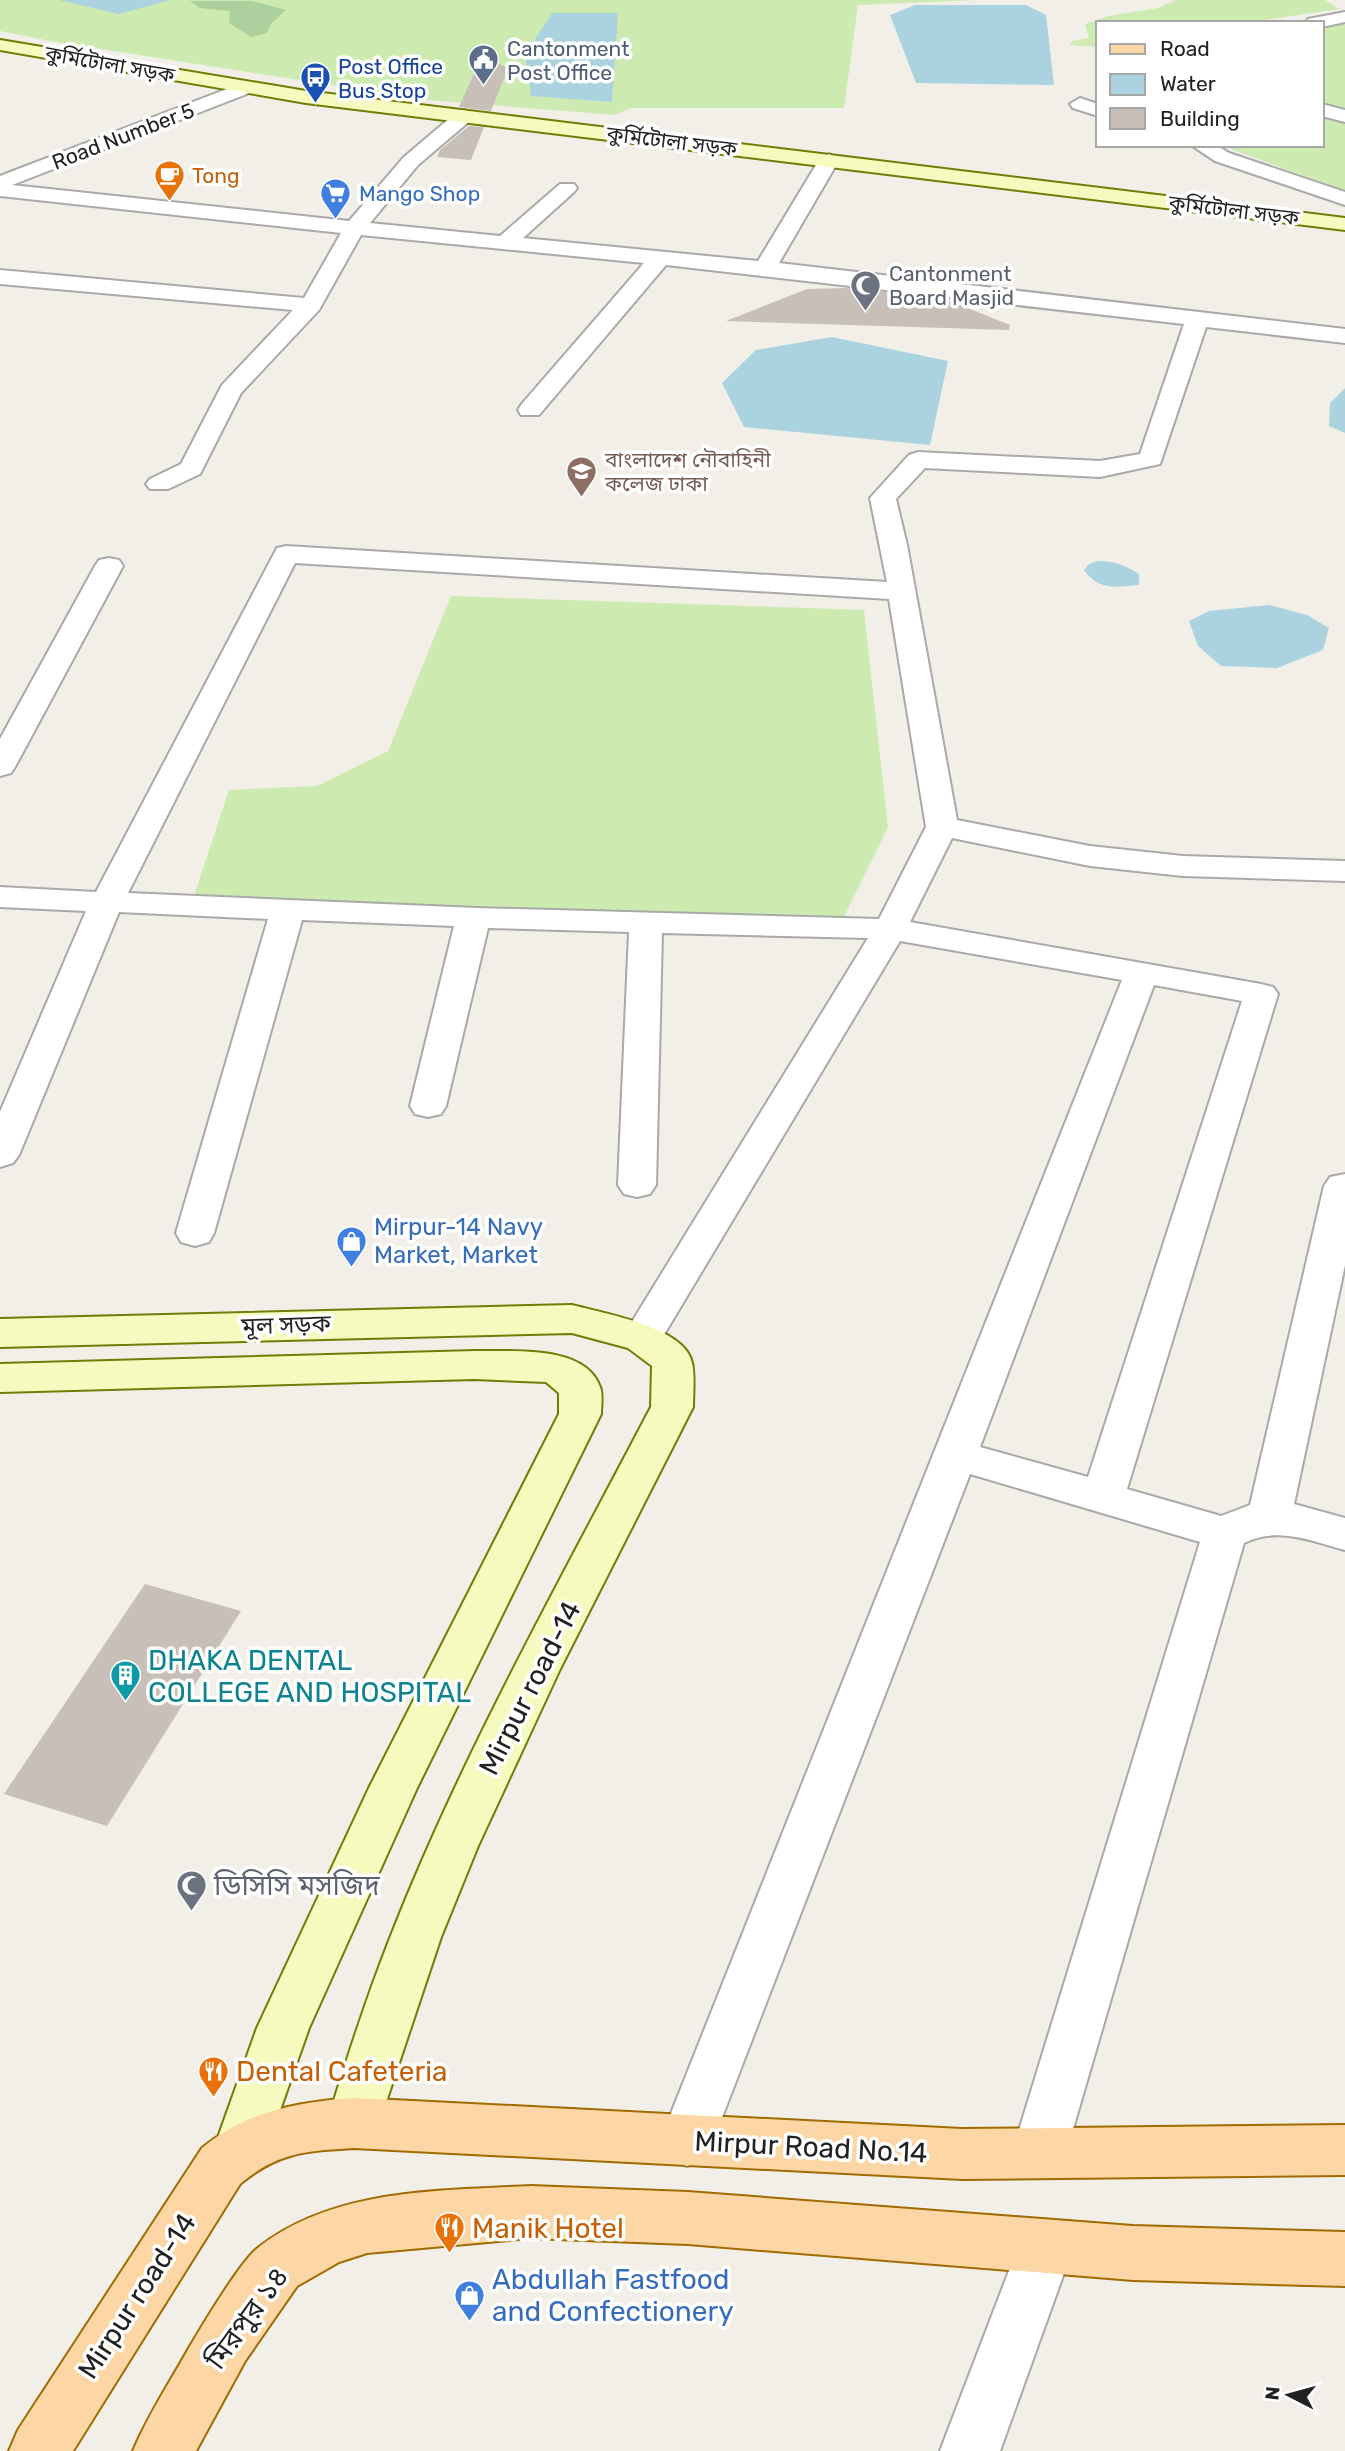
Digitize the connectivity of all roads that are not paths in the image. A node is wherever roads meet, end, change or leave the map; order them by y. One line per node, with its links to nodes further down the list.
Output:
1 (1345, 17): 2 (street)
2 (1324, 21)
3 (0, 36): 15 (main road, কুর্মিটোলা সড়ক)
4 (0, 45): 5 (main road, কুর্মিটোলা সড়ক)
5 (245, 88): 7 (main road, কুর্মিটোলা সড়ক); 11 (street, Road Number 5)
6 (1324, 111): 8 (street)
7 (464, 116): 10 (main road, কুর্মিটোলা সড়ক); 16 (street)
8 (1345, 116)
9 (1204, 147): 14 (street)
10 (829, 160): 15 (main road, কুর্মিটোলা সড়ক); 19 (street)
11 (0, 183)
12 (567, 188): 17 (street)
13 (0, 190): 16 (street)
14 (1345, 199)
15 (1344, 221)
16 (354, 228): 17 (street); 21 (street)
17 (504, 243): 18 (street)
18 (660, 258): 19 (street); 24 (street)
19 (765, 268): 22 (street)
20 (0, 277): 21 (street)
21 (311, 305): 25 (street)
22 (1198, 317): 23 (street); 27 (street)
23 (1345, 336)
24 (530, 410)
25 (159, 484)
26 (109, 566): 28 (street)
27 (901, 591): 29 (street); 32 (street)
28 (0, 767)
29 (942, 827): 30 (street); 33 (street)
30 (1345, 871)
31 (0, 897): 35 (street)
32 (107, 902): 33 (street); 35 (street)
33 (890, 929): 34 (street); 39 (street)
34 (1141, 974): 42 (street); 43 (street)
35 (0, 1155)
36 (1343, 1186): 44 (street)
37 (572, 1319): 38 (main road, মূল সড়ক); 39 (main road, Mirpur road-14)
38 (0, 1333)
39 (642, 1338): 47 (main road, Mirpur road-14)
40 (556, 1368): 41 (main road, মূল সড়ক); 48 (main road, Mirpur road-14)
41 (0, 1378)
42 (957, 1455): 43 (street); 49 (street)
43 (1102, 1497): 45 (street)
44 (1270, 1515): 45 (street); 46 (street)
45 (1225, 1533): 51 (street)
46 (1345, 1534)
47 (354, 2123): 48 (main road, Mirpur Road No.14); 49 (main road, Mirpur Road No.14)
48 (260, 2138): 54 (main road, Mirpur road-14)
49 (687, 2141): 51 (main road, Mirpur Road No.14)
50 (1345, 2150): 51 (main road, Mirpur Road No.14)
51 (1039, 2153)
52 (1045, 2248): 53 (main road); 55 (main road, মিরপুর ১৪); 56 (street)
53 (1345, 2259)
54 (38, 2451)
55 (163, 2451)
56 (970, 2451)

